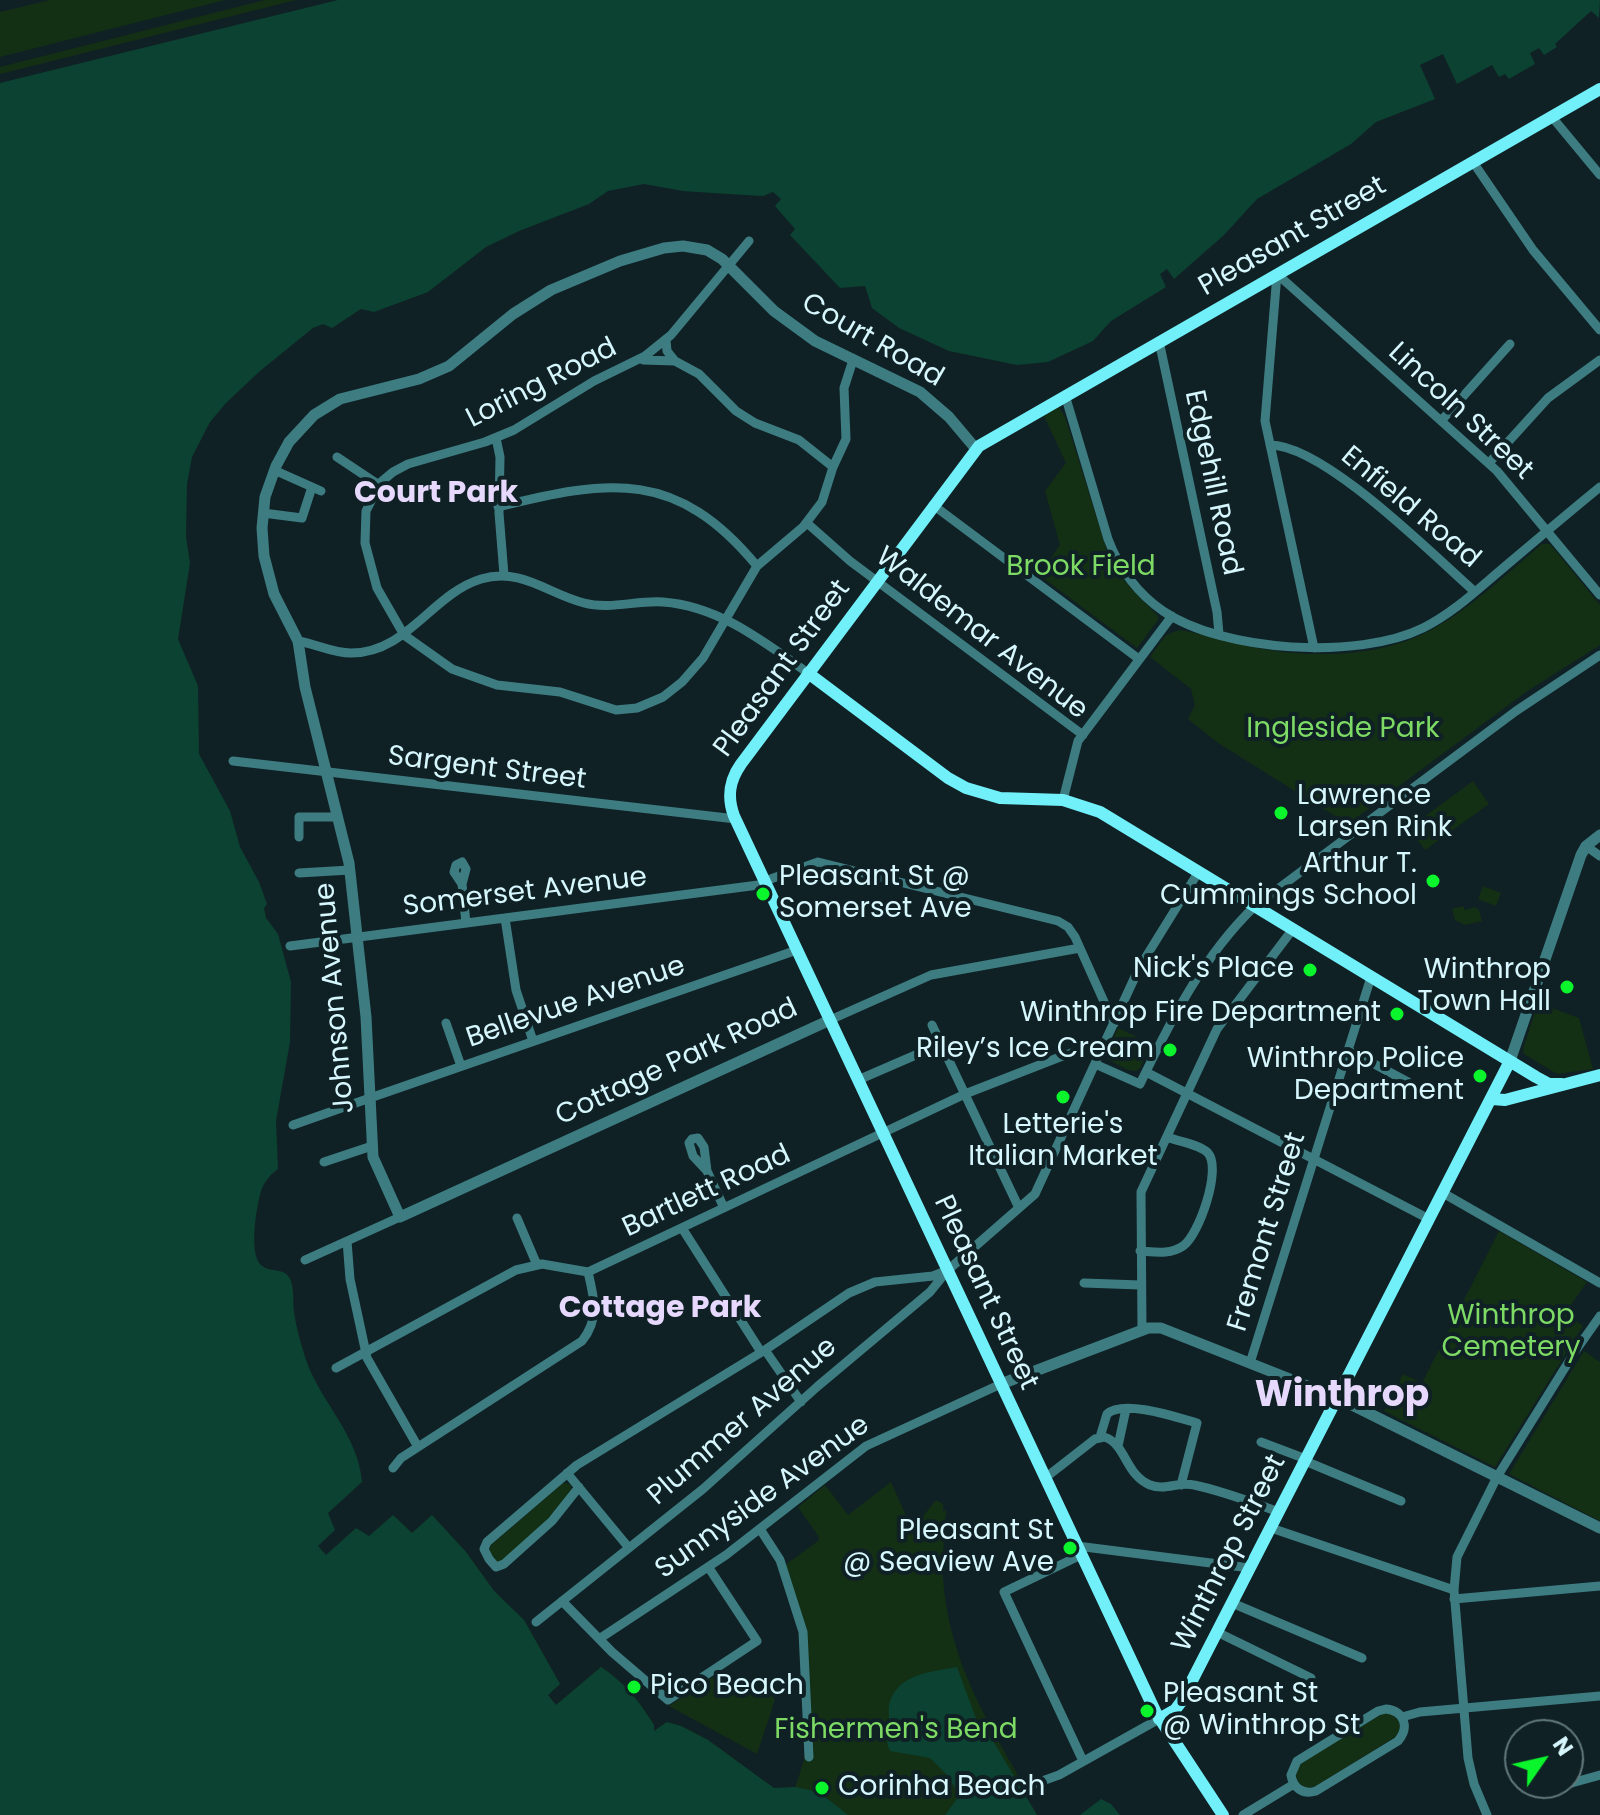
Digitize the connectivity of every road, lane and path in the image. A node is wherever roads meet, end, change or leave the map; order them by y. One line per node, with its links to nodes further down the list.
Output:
1 (1600, 89): 2 (main road, Pleasant Street)
2 (1552, 117): 3 (main road, Pleasant Street); 4 (street)
3 (1473, 162): 7 (main road, Pleasant Street); 8 (street)
4 (1600, 175)
5 (749, 241): 6 (street, Loring Road)
6 (729, 265): 9 (street, Loring Road); 13 (street, Court Road); 24 (street, Court Road)
7 (1277, 274): 10 (main road, Pleasant Street); 17 (street, Lincoln Street); 19 (street)
8 (1600, 330)
9 (666, 340): 12 (street, Loring Road); 15 (street)
10 (1159, 341): 16 (main road, Pleasant Street); 39 (street, Edgehill Road)
11 (1510, 344): 17 (street)
12 (638, 360): 15 (street); 18 (street, Loring Road)
13 (853, 360): 20 (street, Court Road); 23 (street)
14 (1600, 360): 22 (street)
15 (675, 361): 23 (street)
16 (1065, 395): 20 (main road, Pleasant Street); 37 (street)
17 (1441, 421): 22 (street, Lincoln Street)
18 (496, 438): 25 (street, Loring Road); 28 (street)
19 (1270, 445): 35 (street, Enfield Road); 42 (street)
20 (976, 449): 27 (main road, Pleasant Street)
21 (337, 457): 25 (street)
22 (1489, 463): 31 (street, Lincoln Street)
23 (833, 467): 30 (street)
24 (274, 470): 29 (street, Court Road); 29 (street)
25 (379, 485): 40 (street)
26 (1600, 487): 31 (street)
27 (933, 505): 34 (main road, Pleasant Street); 44 (street)
28 (498, 507): 32 (street); 33 (street)
29 (263, 513): 41 (street, Court Road)
30 (807, 523): 32 (street); 34 (street, Waldemar Avenue)
31 (1547, 531): 35 (street); 36 (street, Lincoln Street)
32 (757, 566): 38 (street)
33 (504, 575): 38 (street); 40 (street)
34 (877, 580): 45 (main road, Pleasant Street); 46 (street, Waldemar Avenue)
35 (1475, 592): 42 (street)
36 (1600, 595)
37 (1172, 616): 39 (street); 44 (street)
38 (726, 619): 40 (street); 45 (street)
39 (1219, 634): 42 (street)
40 (404, 635): 41 (street)
41 (298, 641): 48 (street, Court Road)
42 (1314, 648)
43 (1600, 655): 61 (street)
44 (1139, 659): 46 (street)
45 (808, 673): 49 (main road); 51 (main road, Pleasant Street)
46 (1083, 735): 49 (street, Waldemar Avenue)
47 (233, 761): 48 (street, Sargent Street)
48 (325, 772): 50 (street, Johnson Avenue); 51 (street, Sargent Street)
49 (1063, 800): 57 (main road)
50 (337, 817): 53 (street); 56 (street, Johnson Avenue)
51 (736, 819): 59 (main road, Pleasant Street)
52 (1600, 835): 54 (street)
53 (299, 837)
54 (1586, 846): 55 (street); 78 (street)
55 (1600, 856)
56 (350, 870): 58 (street); 65 (street, Johnson Avenue)
57 (1199, 871): 61 (main road); 72 (street, Plummer Avenue)
58 (299, 873)
59 (765, 882): 62 (street, Somerset Avenue); 67 (street, Somerset Avenue); 68 (main road, Pleasant Street)
60 (462, 884): 63 (street)
61 (1255, 906): 64 (main road); 81 (street)
62 (505, 918): 63 (street, Somerset Avenue); 74 (street)
63 (466, 923): 65 (street, Somerset Avenue)
64 (1293, 929): 69 (main road); 86 (street)
65 (357, 937): 66 (street, Somerset Avenue); 88 (street, Johnson Avenue)
66 (290, 946)
67 (1080, 948): 70 (street, Cottage Park Road); 72 (street, Somerset Avenue)
68 (797, 950): 70 (main road, Pleasant Street); 74 (street, Bellevue Avenue)
69 (1371, 977): 77 (street, Fremont Street); 78 (main road)
70 (830, 1020): 83 (main road, Pleasant Street); 100 (street, Cottage Park Road)
71 (446, 1023): 80 (street)
72 (1114, 1024): 76 (street, Plummer Avenue)
73 (932, 1025): 75 (street)
74 (533, 1041): 80 (street, Bellevue Avenue)
75 (941, 1044): 83 (street); 87 (street)
76 (1102, 1049): 79 (street, Plummer Avenue); 87 (street, Bartlett Road)
77 (1348, 1050): 84 (street); 94 (street, Fremont Street)
78 (1510, 1061): 85 (main road); 89 (main road, Winthrop Street)
79 (1095, 1064): 81 (street); 99 (street, Plummer Avenue)
80 (461, 1066): 88 (street, Bellevue Avenue)
81 (1146, 1072): 86 (street)
82 (1600, 1075): 85 (main road)
83 (858, 1080): 91 (main road, Pleasant Street)
84 (1408, 1082)
85 (1562, 1084): 89 (main road)
86 (1187, 1093): 92 (street); 94 (street)
87 (965, 1094): 91 (street, Bartlett Road); 99 (street)
88 (370, 1098): 90 (street, Bellevue Avenue); 93 (street, Johnson Avenue)
89 (1492, 1099): 97 (main road, Winthrop Street)
90 (293, 1125)
91 (883, 1133): 98 (street, Bartlett Road); 108 (main road, Pleasant Street)
92 (1167, 1137): 105 (street); 105 (street)
93 (372, 1146): 95 (street); 100 (street, Johnson Avenue)
94 (1313, 1159): 102 (street); 117 (street, Fremont Street)
95 (324, 1162)
96 (707, 1171): 98 (street)
97 (1443, 1193): 102 (main road, Winthrop Street); 111 (street)
98 (724, 1208): 103 (street, Bartlett Road)
99 (1019, 1208): 108 (street, Plummer Avenue)
100 (400, 1217): 104 (street, Cottage Park Road)
101 (517, 1218): 107 (street)
102 (1429, 1219): 120 (main road, Winthrop Street)
103 (682, 1228): 109 (street, Bartlett Road); 115 (street)
104 (347, 1241): 106 (street, Cottage Park Road); 116 (street)
105 (1140, 1251): 112 (street)
106 (305, 1260)
107 (537, 1265): 109 (street); 116 (street)
108 (948, 1270): 115 (street); 119 (main road, Pleasant Street); 121 (street, Plummer Avenue)
109 (588, 1272): 126 (street)
110 (1084, 1283): 112 (street)
111 (1600, 1283)
112 (1140, 1285): 114 (street)
113 (1600, 1316): 130 (street)
114 (1142, 1331): 117 (street); 119 (street)
115 (763, 1351): 121 (street); 129 (street)
116 (366, 1352): 118 (street); 126 (street)
117 (1250, 1363): 120 (street)
118 (336, 1368)
119 (1001, 1384): 131 (main road, Pleasant Street); 138 (street, Sunnyside Avenue)
120 (1338, 1398): 127 (main road, Winthrop Street); 130 (street)
121 (801, 1402): 139 (street, Plummer Avenue)
122 (1126, 1409): 123 (street); 125 (street); 132 (street)
123 (1100, 1437): 125 (street); 131 (street)
124 (1261, 1442): 127 (street)
125 (1118, 1446): 132 (street)
126 (418, 1447): 128 (street)
127 (1305, 1460): 134 (street); 135 (main road, Winthrop Street)
128 (393, 1468)
129 (567, 1473): 133 (street); 133 (street)
130 (1497, 1477): 137 (street); 144 (street)
131 (1045, 1478): 140 (main road, Pleasant Street)
132 (1181, 1485): 135 (street)
133 (579, 1487): 139 (street)
134 (1401, 1501)
135 (1279, 1512): 136 (main road, Winthrop Street)
136 (1271, 1528): 142 (main road, Winthrop Street); 144 (street)
137 (1600, 1528)
138 (760, 1529): 141 (street, Sunnyside Avenue); 156 (street)
139 (629, 1548): 145 (street, Plummer Avenue)
140 (1079, 1551): 142 (street); 155 (main road, Pleasant Street); 157 (street)
141 (709, 1568): 149 (street, Sunnyside Avenue); 149 (street)
142 (1250, 1568): 146 (main road, Winthrop Street)
143 (1600, 1586): 144 (street)
144 (1454, 1594): 153 (street)
145 (562, 1601): 147 (street, Plummer Avenue); 149 (street)
146 (1232, 1603): 148 (main road, Winthrop Street); 150 (street)
147 (536, 1622)
148 (1217, 1632): 151 (street); 155 (main road, Winthrop Street)
149 (599, 1639)
150 (1362, 1658)
151 (1311, 1678)
152 (1600, 1696): 153 (street)
153 (1464, 1708): 154 (street); 162 (street)
154 (1402, 1717): 158 (street); 158 (street)
155 (1159, 1719): 157 (street, Winthrop Street); 160 (main road, Pleasant Street)
156 (809, 1757)
157 (1083, 1761): 159 (street, Winthrop Street)
158 (1294, 1784): 161 (street)
159 (1031, 1785)
160 (1223, 1815)
161 (1243, 1815)
162 (1487, 1815)

